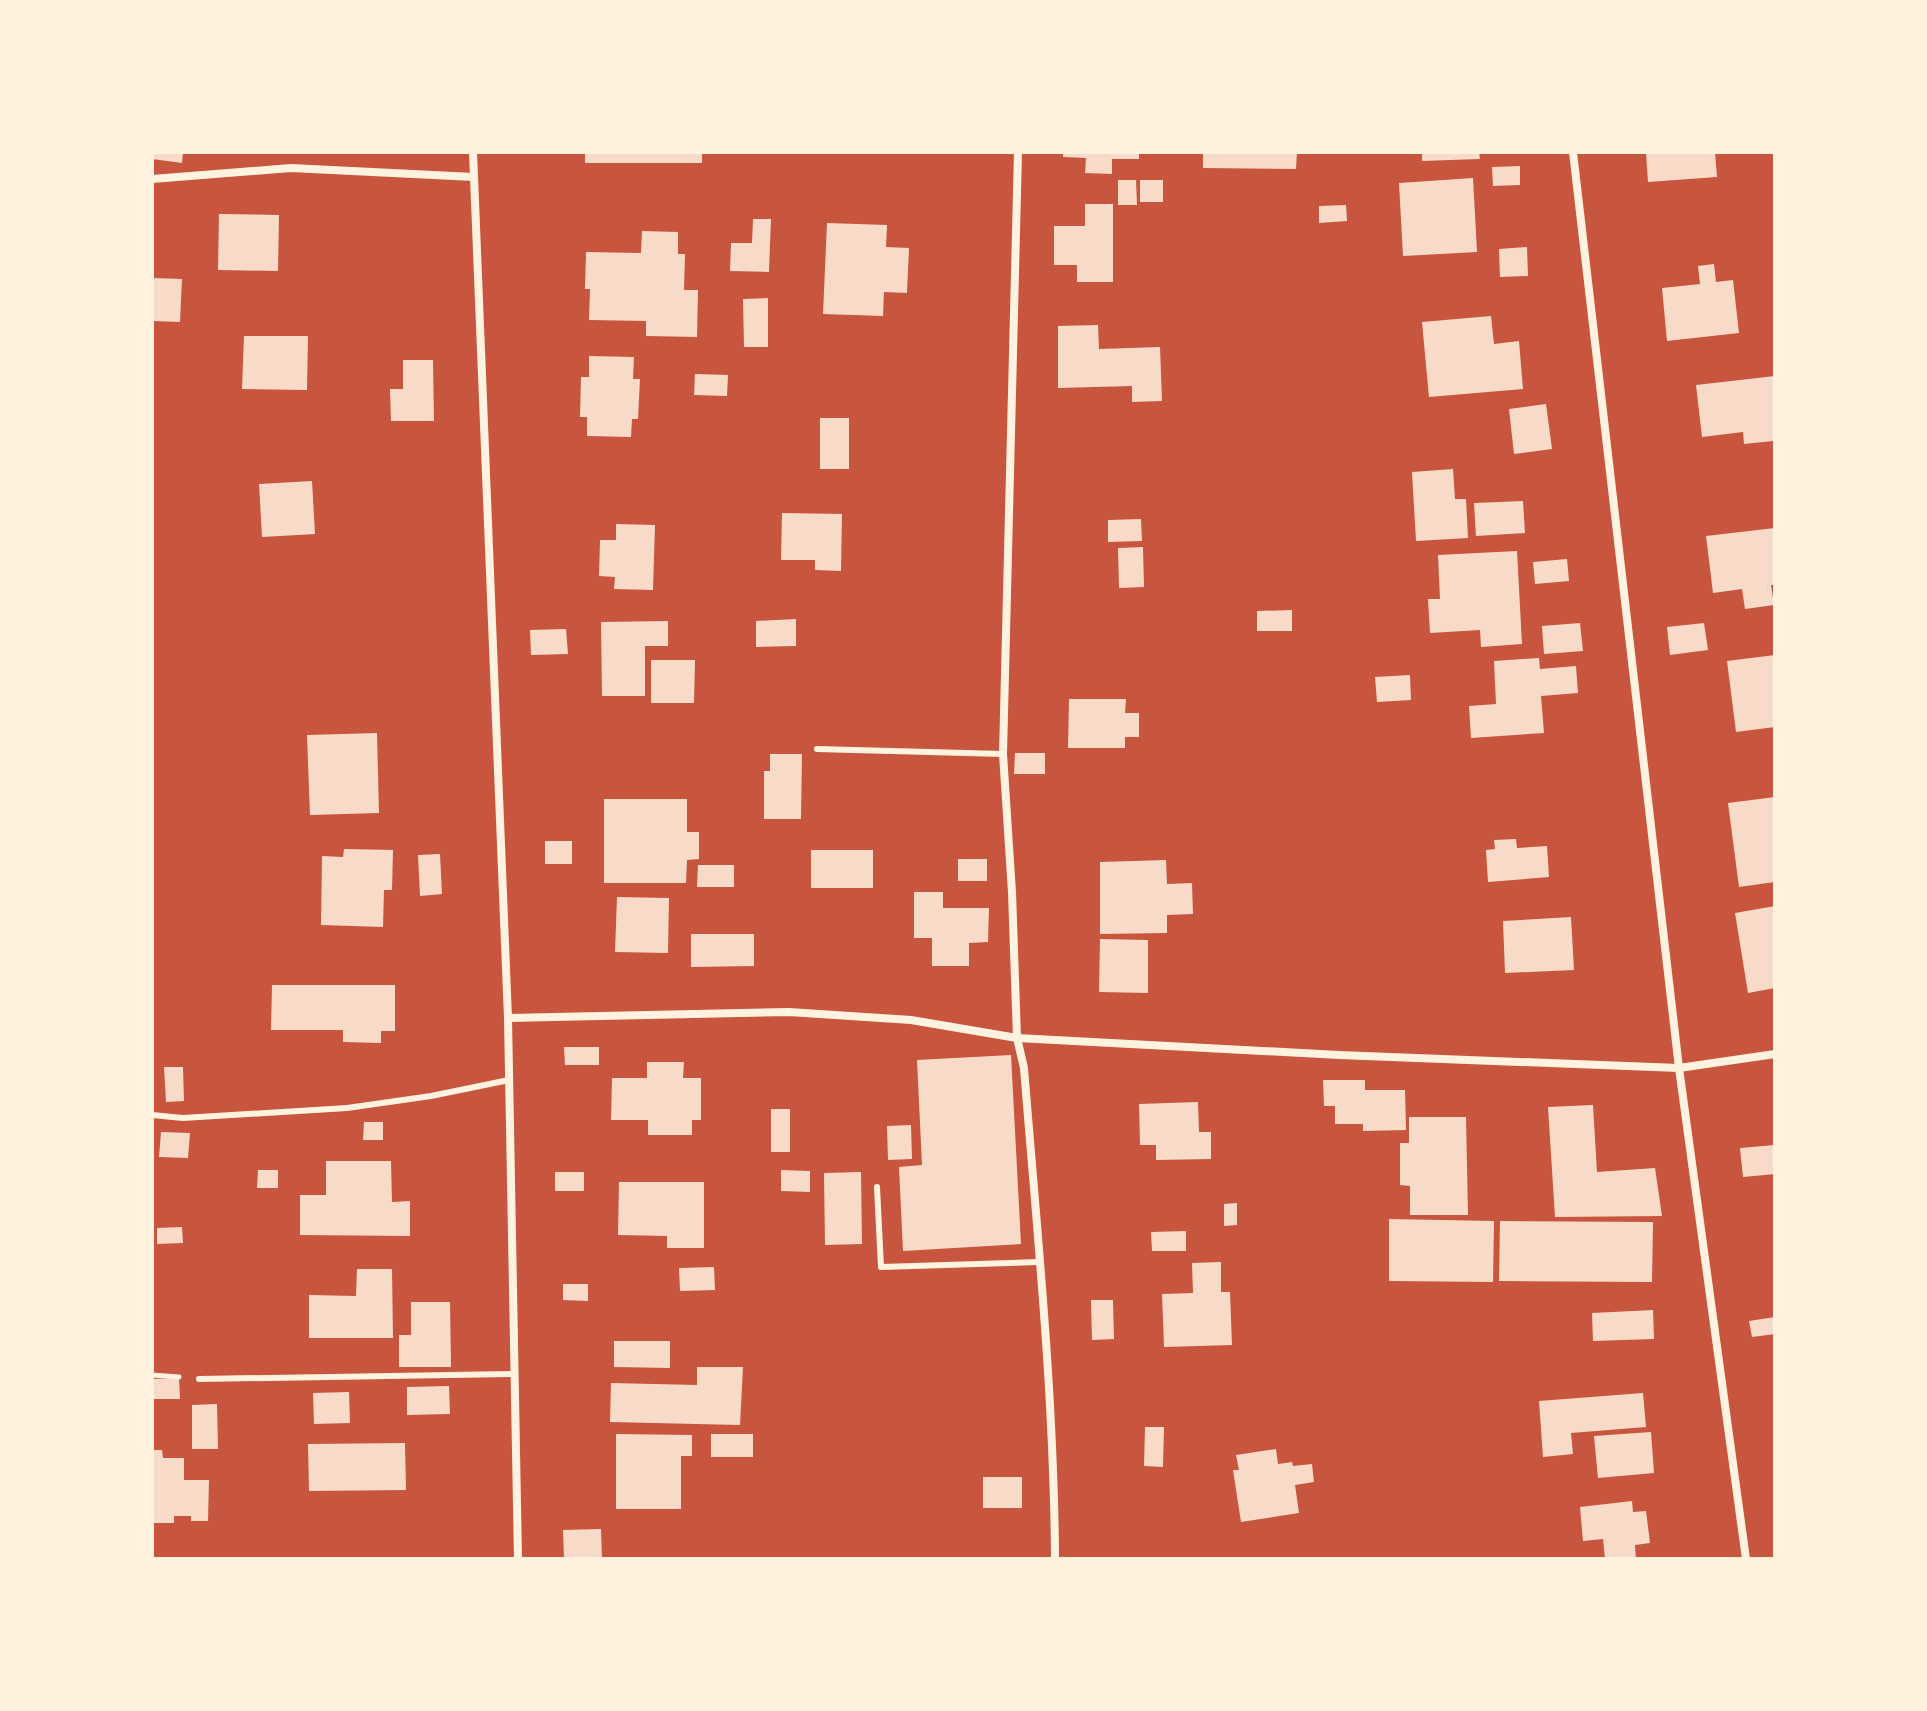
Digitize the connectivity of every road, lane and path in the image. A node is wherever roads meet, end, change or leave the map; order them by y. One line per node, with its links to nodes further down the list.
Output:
1 (473, 152): 4 (street)
2 (1018, 152): 7 (street)
3 (1573, 152): 11 (street)
4 (474, 177): 5 (street); 8 (street)
5 (152, 179)
6 (817, 749): 7 (lane)
7 (1003, 754): 9 (street)
8 (508, 1018): 9 (street); 12 (street)
9 (1017, 1038): 11 (street); 15 (street)
10 (1775, 1054): 11 (street)
11 (1679, 1068): 21 (street)
12 (509, 1080): 13 (lane); 16 (street)
13 (152, 1115)
14 (877, 1187): 15 (lane)
15 (1039, 1262): 20 (street)
16 (514, 1374): 18 (lane); 19 (street)
17 (152, 1375): 18 (path)
18 (199, 1379)
19 (518, 1559)
20 (1055, 1559)
21 (1746, 1559)

